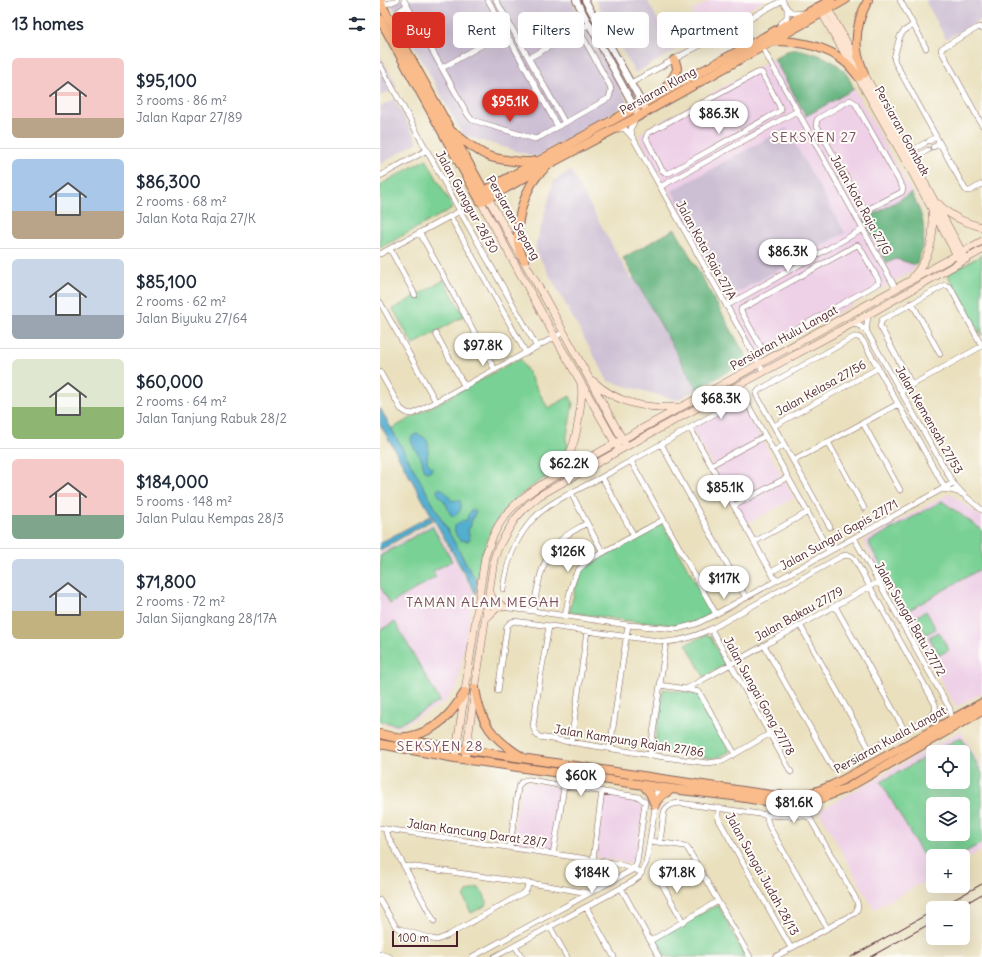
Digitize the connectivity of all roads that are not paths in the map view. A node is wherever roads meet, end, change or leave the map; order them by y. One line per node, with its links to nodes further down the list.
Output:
1 (397, 0): 12 (street)
2 (404, 0): 13 (street)
3 (488, 0): 18 (street)
4 (496, 0): 34 (street)
5 (576, 0): 21 (street)
6 (585, 0): 39 (street)
7 (782, 0): 14 (street); 35 (street)
8 (831, 0): 15 (main road, Persiaran Klang)
9 (845, 0): 16 (main road, Persiaran Klang)
10 (868, 0): 38 (main road)
11 (900, 0): 22 (street)
12 (380, 2): 20 (main road, Persiaran Sepang)
13 (407, 6): 17 (street); 37 (street)
14 (787, 9): 15 (street); 27 (street)
15 (811, 11): 27 (main road, Persiaran Klang)
16 (825, 11): 27 (main road, Persiaran Klang); 38 (main road, Persiaran Gombak)
17 (398, 12)
18 (494, 12)
19 (380, 19): 25 (main road, Persiaran Sepang)
20 (392, 24)
21 (590, 24): 23 (street); 42 (street)
22 (913, 25): 33 (street); 54 (street)
23 (584, 28)
24 (982, 29): 46 (street)
25 (384, 30): 41 (main road, Persiaran Sepang)
26 (584, 37): 45 (street)
27 (770, 38): 29 (main road, Persiaran Klang); 38 (main road); 40 (main road, Persiaran Klang)
28 (510, 41): 47 (street)
29 (762, 47): 43 (street, Jalan Kota Raja 27/G); 44 (main road, Persiaran Klang)
30 (403, 48): 41 (main road, Persiaran Sepang)
31 (477, 48): 37 (street)
32 (547, 48): 34 (street)
33 (926, 48)
34 (529, 58): 45 (street)
35 (674, 60): 39 (street); 40 (main road)
36 (380, 65): 57 (street, Jalan Gunggur 28/30)
37 (442, 68): 47 (street)
38 (861, 76): 59 (main road, Persiaran Gombak); 69 (main road, Persiaran Gombak)
39 (631, 83): 42 (street)
40 (663, 92): 42 (main road, Persiaran Klang)
41 (425, 93): 48 (main road, Persiaran Sepang); 65 (main road, Persiaran Sepang)
42 (639, 106): 44 (street); 60 (main road, Persiaran Klang)
43 (797, 111): 52 (street); 53 (street, Jalan Kota Raja 27/G)
44 (641, 115): 51 (main road, Persiaran Klang); 55 (street)
45 (565, 123): 47 (street)
46 (982, 125)
47 (558, 127)
48 (449, 129): 60 (main road); 65 (main road, Persiaran Sepang)
49 (749, 129): 52 (street); 58 (street); 58 (street)
50 (820, 131): 53 (street); 67 (street); 67 (street)
51 (609, 132): 55 (street); 60 (main road, Persiaran Klang)
52 (753, 136): 61 (street)
53 (811, 136): 68 (street, Jalan Kota Raja 27/G)
54 (936, 137): 56 (street); 59 (street)
55 (633, 138): 64 (street, Jalan Kota Raja 27/A)
56 (940, 144): 59 (street); 63 (street)
57 (427, 150): 62 (street); 70 (street, Jalan Gunggur 28/30)
58 (700, 156): 61 (street)
59 (910, 156): 66 (main road, Persiaran Gombak)
60 (549, 160): 65 (main road, Persiaran Klang); 81 (main road)
61 (704, 163): 64 (street)
62 (380, 176)
63 (982, 184)
64 (660, 187): 90 (street, Jalan Kota Raja 27/A)
65 (482, 196): 81 (main road, Persiaran Sepang); 98 (main road, Persiaran Sepang)
66 (932, 197): 72 (main road); 80 (main road, Persiaran Gombak)
67 (858, 199): 68 (street)
68 (849, 204): 73 (street, Jalan Kota Raja 27/G)
69 (931, 208): 80 (main road, Persiaran Gombak); 84 (main road)
70 (460, 211): 71 (street); 100 (street, Jalan Gunggur 28/30)
71 (450, 216): 74 (street); 101 (street)
72 (982, 227)
73 (863, 229): 79 (street); 85 (street, Jalan Kota Raja 27/G)
74 (420, 233): 76 (street); 105 (street)
75 (982, 241): 80 (main road, Persiaran Hulu Langat)
76 (390, 249): 78 (street); 87 (street)
77 (982, 250): 80 (main road, Persiaran Hulu Langat)
78 (380, 254)
79 (818, 254): 82 (street); 83 (street)
80 (961, 257): 84 (main road, Persiaran Hulu Langat); 91 (main road, Persiaran Hulu Langat)
81 (524, 260): 94 (main road, Persiaran Sepang)
82 (823, 263): 86 (street); 93 (street)
83 (770, 281): 86 (street); 90 (street)
84 (911, 281): 85 (main road, Persiaran Hulu Langat)
85 (896, 289): 103 (main road, Persiaran Hulu Langat)
86 (775, 290): 93 (street)
87 (416, 295)
88 (380, 302): 114 (street)
89 (912, 303): 99 (street); 102 (street); 110 (street)
90 (726, 306): 97 (street, Jalan Kota Raja 27/A)
91 (869, 313): 92 (main road, Persiaran Hulu Langat); 95 (street)
92 (848, 326): 95 (street); 103 (main road, Persiaran Hulu Langat)
93 (751, 329): 97 (street)
94 (564, 332): 98 (street); 107 (main road, Persiaran Sepang)
95 (867, 332): 112 (street, Jalan Kemensah 27/53)
96 (436, 334): 111 (street)
97 (742, 334): 103 (street, Jalan Kota Raja 27/A)
98 (555, 338): 100 (street); 108 (main road, Persiaran Sepang)
99 (982, 346): 110 (street)
100 (537, 347): 101 (street)
101 (526, 353): 105 (street)
102 (940, 354)
103 (761, 368): 109 (main road, Persiaran Hulu Langat); 116 (main road, Persiaran Hulu Langat)
104 (878, 368): 115 (street); 118 (street, Jalan Kelasa 27/56); 118 (street)
105 (495, 370): 111 (street)
106 (380, 372): 114 (street)
107 (588, 377): 116 (main road); 122 (main road, Persiaran Sepang)
108 (580, 381): 125 (main road, Persiaran Sepang); 132 (main road)
109 (737, 385): 113 (street); 122 (main road, Persiaran Hulu Langat)
110 (912, 385): 112 (street)
111 (465, 387): 114 (street)
112 (901, 391): 133 (street, Jalan Kemensah 27/53)
113 (744, 397): 119 (street); 120 (street)
114 (436, 402)
115 (898, 404): 117 (street); 134 (street)
116 (682, 407): 122 (main road, Persiaran Hulu Langat)
117 (863, 423): 121 (street); 135 (street)
118 (774, 426): 124 (street)
119 (690, 428): 123 (street); 129 (street)
120 (765, 436): 126 (street); 129 (street)
121 (828, 442): 128 (street); 139 (street)
122 (625, 443): 125 (main road, Persiaran Hulu Langat)
123 (661, 444): 127 (street); 157 (street)
124 (784, 445): 126 (street); 128 (street)
125 (618, 447): 132 (main road, Persiaran Hulu Langat); 156 (main road, Persiaran Hulu Langat)
126 (774, 451): 131 (street)
127 (631, 461): 130 (street); 142 (street)
128 (793, 461): 144 (street)
129 (711, 465): 138 (street)
130 (602, 477): 136 (street); 145 (street)
131 (788, 477): 138 (street); 141 (street)
132 (549, 480): 158 (main road, Persiaran Hulu Langat)
133 (953, 483): 134 (street, Jalan Sungai Gapis 27/71); 137 (street, Jalan Kemensah 27/53)
134 (943, 489): 137 (street); 146 (street, Jalan Sungai Gapis 27/71)
135 (900, 490)
136 (571, 493): 143 (street); 155 (street)
137 (964, 495): 140 (street, Jalan Kemensah 27/53)
138 (734, 506): 147 (street)
139 (864, 508)
140 (982, 510)
141 (808, 512): 147 (street); 148 (street)
142 (663, 520): 145 (street); 163 (street)
143 (587, 523): 150 (street); 162 (street)
144 (830, 527)
145 (634, 536): 150 (street)
146 (854, 538): 149 (street, Jalan Sungai Gapis 27/71); 153 (street, Jalan Sungai Batu 27/72)
147 (754, 542): 151 (street)
148 (824, 542): 149 (street); 151 (street)
149 (829, 552): 152 (street, Jalan Sungai Gapis 27/71)
150 (603, 553): 164 (street)
151 (771, 572): 152 (street)
152 (776, 581): 157 (street, Jalan Sungai Gapis 27/71)
153 (878, 582): 154 (street, Jalan Bakau 27/79); 181 (street, Jalan Sungai Batu 27/72)
154 (870, 586): 161 (street, Jalan Bakau 27/79); 169 (street); 185 (street)
155 (503, 589)
156 (489, 591): 159 (main road, Persiaran Hulu Langat); 160 (main road)
157 (746, 598): 163 (street, Jalan Sungai Gapis 27/71)
158 (478, 604): 159 (street, Jalan Sungai Gapis 27/71); 179 (main road, Persiaran Hulu Langat)
159 (487, 605): 160 (street, Jalan Sungai Gapis 27/71); 165 (main road, Persiaran Hulu Langat)
160 (503, 606): 162 (street, Jalan Sungai Gapis 27/71); 165 (main road)
161 (835, 606): 167 (street, Jalan Bakau 27/79); 185 (street)
162 (533, 611): 164 (street, Jalan Sungai Gapis 27/71)
163 (716, 614): 166 (street, Jalan Sungai Gapis 27/71)
164 (565, 616): 166 (street, Jalan Sungai Gapis 27/71)
165 (485, 618): 176 (main road, Persiaran Hulu Langat)
166 (628, 625): 171 (street)
167 (800, 625): 173 (street, Jalan Bakau 27/79); 194 (street)
168 (549, 626): 170 (street); 178 (street); 189 (street, Jalan Kampung Rajah 27/86)
169 (711, 629): 172 (street); 174 (street, Jalan Sungai Gong 27/78)
170 (587, 631): 171 (street); 189 (street)
171 (626, 636): 172 (street); 191 (street)
172 (666, 642): 175 (street)
173 (764, 645): 174 (street, Jalan Bakau 27/79); 194 (street)
174 (731, 663): 177 (street, Jalan Bakau 27/79); 187 (street, Jalan Sungai Gong 27/78)
175 (660, 685): 177 (street); 196 (street)
176 (475, 688): 193 (main road, Persiaran Hulu Langat); 199 (main road)
177 (686, 689): 195 (street)
178 (498, 690)
179 (465, 692): 188 (main road); 192 (main road, Persiaran Hulu Langat)
180 (982, 703): 182 (main road, Persiaran Kuala Langat)
181 (950, 709): 182 (street); 184 (street)
182 (967, 715): 183 (main road, Persiaran Kuala Langat); 184 (main road, Persiaran Kuala Langat); 206 (main road, Persiaran Kuala Langat)
183 (981, 715)
184 (949, 721): 202 (main road, Persiaran Kuala Langat)
185 (905, 731): 194 (street)
186 (380, 734): 188 (main road, Persiaran Kuala Langat)
187 (769, 734): 195 (street, Jalan Kampung Rajah 27/86); 200 (street, Jalan Sungai Gong 27/78)
188 (396, 737): 192 (main road, Persiaran Kuala Langat)
189 (570, 742): 191 (street, Jalan Kampung Rajah 27/86)
190 (380, 744): 197 (main road, Persiaran Kuala Langat)
191 (610, 748): 196 (street, Jalan Kampung Rajah 27/86)
192 (456, 749): 193 (main road, Persiaran Kuala Langat); 197 (main road, Persiaran Hulu Langat)
193 (466, 750): 198 (main road, Persiaran Hulu Langat); 199 (main road, Persiaran Kuala Langat)
194 (870, 750)
195 (735, 754): 196 (street, Jalan Kampung Rajah 27/86)
196 (650, 755)
197 (455, 758): 198 (main road, Persiaran Kuala Langat)
198 (465, 759): 203 (main road, Persiaran Kuala Langat)
199 (524, 759): 201 (main road, Persiaran Kuala Langat)
200 (790, 772)
201 (635, 774): 202 (main road, Persiaran Kuala Langat); 205 (main road)
202 (687, 782): 205 (main road)
203 (643, 785): 205 (main road, Persiaran Kuala Langat); 208 (main road)
204 (564, 786): 207 (street); 215 (street); 216 (street)
205 (657, 787): 206 (main road, Persiaran Kuala Langat); 208 (street)
206 (672, 789): 208 (main road)
207 (602, 791): 217 (street); 219 (street)
208 (656, 804): 213 (street)
209 (718, 808): 210 (street); 214 (street); 234 (street, Jalan Sungai Judah 28/13)
210 (767, 815): 231 (street); 231 (street)
211 (380, 828): 212 (street, Jalan Kancung Darat 28/7)
212 (386, 830): 215 (street, Jalan Kancung Darat 28/7); 218 (street)
213 (650, 841): 214 (street); 220 (street)
214 (660, 842): 226 (street)
215 (510, 847): 216 (street, Jalan Kancung Darat 28/7)
216 (553, 854): 217 (street, Jalan Kancung Darat 28/7)
217 (594, 860): 219 (street, Jalan Kancung Darat 28/7)
218 (404, 867): 222 (street); 228 (street)
219 (634, 869): 220 (street, Jalan Kancung Darat 28/7); 224 (street)
220 (642, 872): 223 (street)
221 (657, 875): 229 (street)
222 (528, 884): 224 (street); 225 (street)
223 (621, 888): 227 (street); 232 (street)
224 (588, 893): 237 (street)
225 (380, 900)
226 (718, 902): 229 (street); 243 (street)
227 (586, 907): 230 (street); 241 (street)
228 (434, 921)
229 (683, 922): 232 (street)
230 (550, 926): 233 (street); 240 (street)
231 (827, 928): 234 (street)
232 (650, 941): 242 (street)
233 (515, 946): 238 (street); 239 (street)
234 (791, 948): 244 (street)
235 (380, 954): 236 (street)
236 (390, 957)
237 (472, 957)
238 (494, 957)
239 (522, 957)
240 (567, 957)
241 (614, 957)
242 (659, 957)
243 (750, 957)
244 (775, 957)

